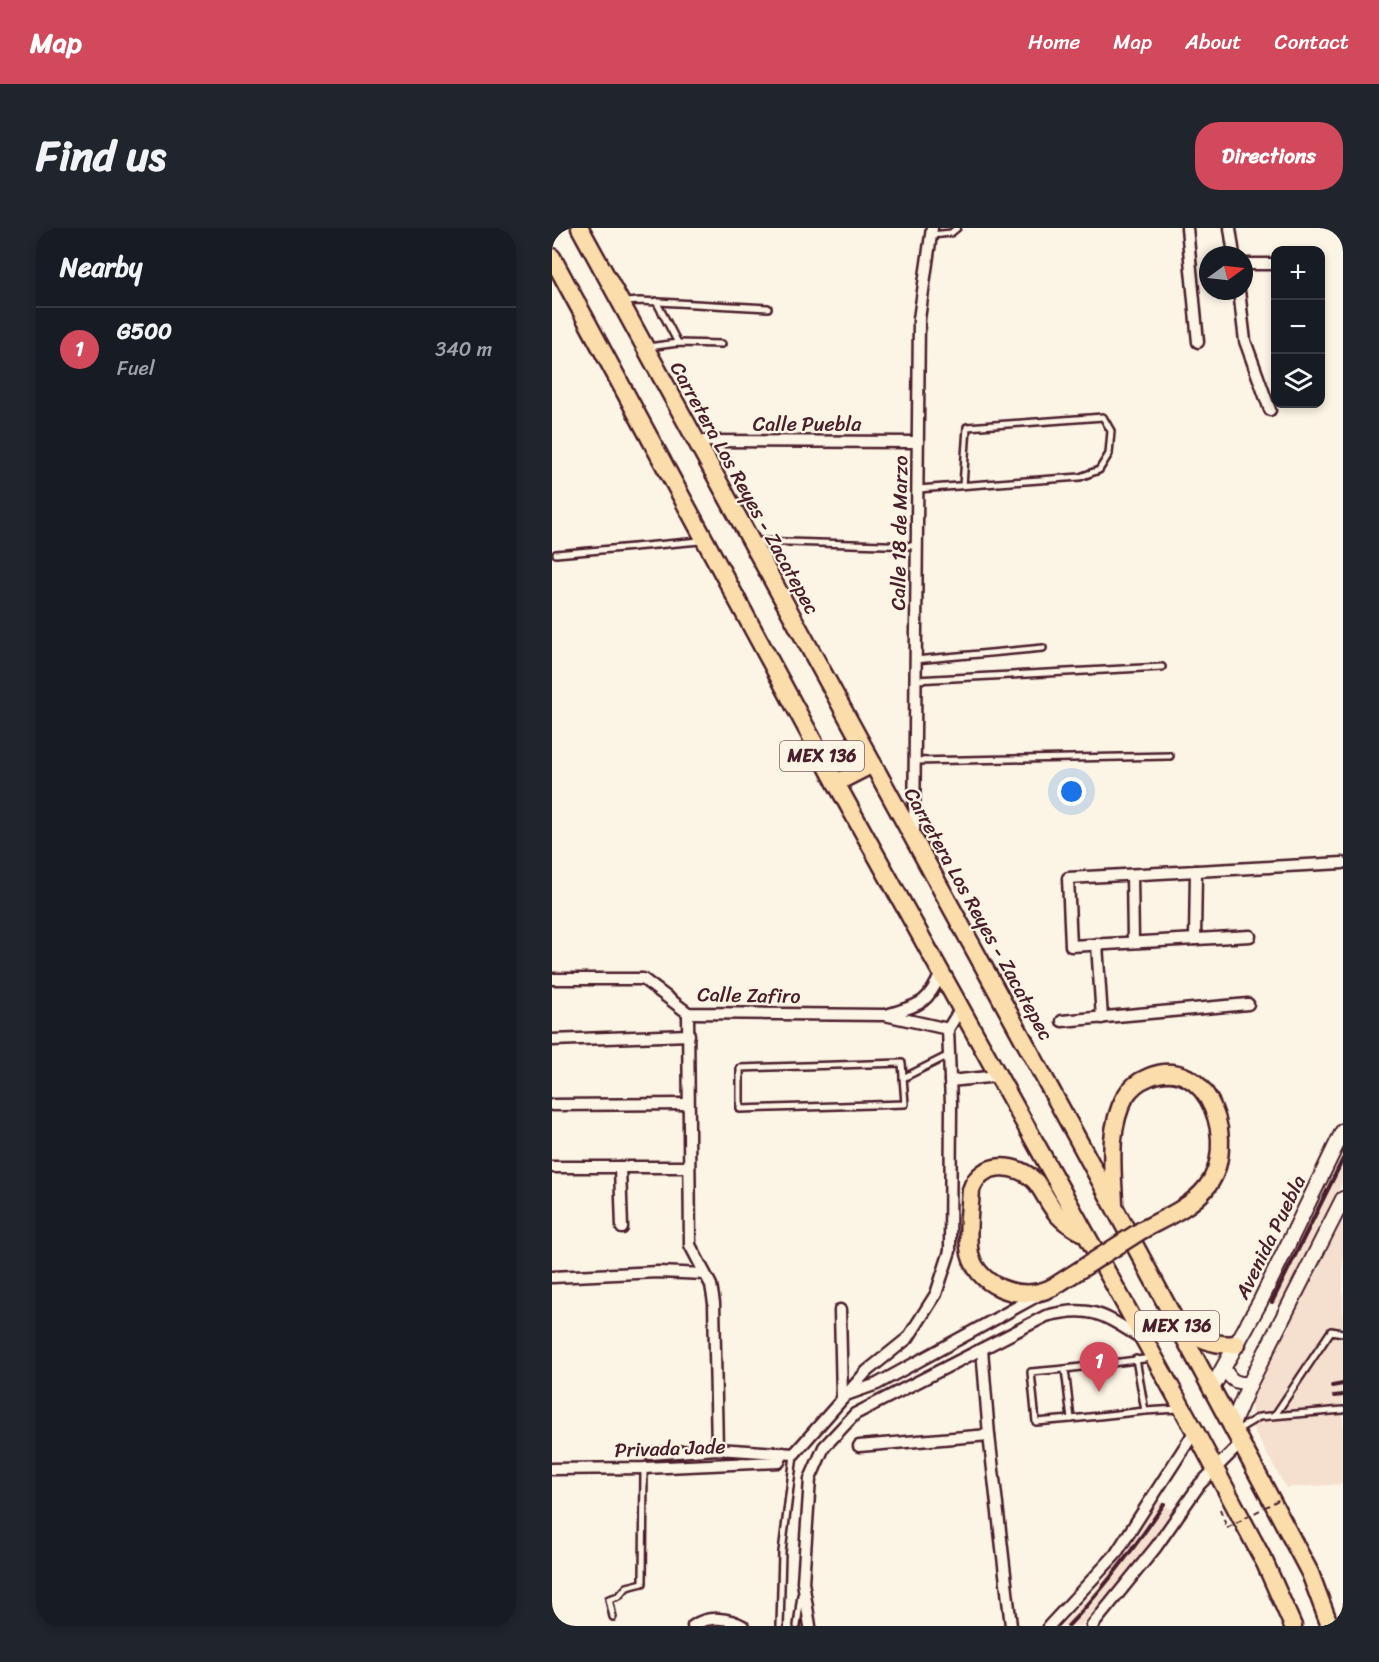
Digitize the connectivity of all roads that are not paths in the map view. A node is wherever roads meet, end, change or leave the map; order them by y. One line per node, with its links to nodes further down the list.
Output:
1 (580, 228): 11 (main road, Carretera Los Reyes - Zacatepec / MEX 136)
2 (957, 228): 5 (lane)
3 (1187, 228): 14 (street)
4 (1230, 228): 6 (street)
5 (932, 231): 20 (street, Calle 18 de Marzo)
6 (1233, 246)
7 (552, 257): 23 (main road, MEX 136)
8 (1253, 264): 9 (street)
9 (1271, 264)
10 (1240, 300): 18 (street)
11 (621, 302): 12 (lane); 17 (main road, Carretera Los Reyes - Zacatepec / MEX 136)
12 (656, 302): 13 (lane); 15 (lane)
13 (768, 308)
14 (1198, 342)
15 (678, 343): 16 (lane); 17 (lane)
16 (722, 344)
17 (643, 347): 19 (main road, Carretera Los Reyes - Zacatepec / MEX 136)
18 (1270, 410)
19 (697, 441): 20 (street, Calle Puebla); 24 (main road, Carretera Los Reyes - Zacatepec / MEX 136)
20 (918, 442): 22 (street, Calle 18 de Marzo)
21 (963, 486): 21 (lane); 22 (lane)
22 (917, 489): 25 (street, Calle 18 de Marzo)
23 (705, 540): 26 (lane); 34 (main road, MEX 136)
24 (751, 541): 25 (lane); 33 (main road, Carretera Los Reyes - Zacatepec / MEX 136)
25 (916, 546): 28 (street, Calle 18 de Marzo)
26 (556, 554)
27 (1043, 648): 28 (lane)
28 (915, 660): 30 (street, Calle 18 de Marzo)
29 (1162, 667): 30 (lane)
30 (915, 680): 32 (street, Calle 18 de Marzo)
31 (1170, 756): 32 (lane)
32 (914, 761): 35 (street, Calle 18 de Marzo)
33 (873, 764): 34 (main road); 35 (main road, Carretera Los Reyes - Zacatepec / MEX 136)
34 (836, 783): 43 (main road, MEX 136)
35 (914, 839): 65 (main road, Carretera Los Reyes - Zacatepec / MEX 136)
36 (1343, 863): 37 (street)
37 (1196, 871): 38 (street); 40 (street)
38 (1132, 874): 41 (street); 42 (street)
39 (1250, 936): 40 (street)
40 (1195, 939): 41 (street)
41 (1133, 942): 42 (street)
42 (1097, 945): 49 (street)
43 (941, 973): 46 (main road, MEX 136); 48 (street, Calle Zafiro)
44 (552, 979): 47 (street, Calle Zafiro)
45 (1248, 1004): 49 (street)
46 (961, 1008): 51 (street); 55 (main road, MEX 136)
47 (688, 1013): 48 (street, Calle Zafiro); 52 (street)
48 (885, 1015): 51 (street, Calle Zafiro)
49 (1102, 1018): 50 (street)
50 (1062, 1021)
51 (948, 1029): 54 (street)
52 (688, 1035): 53 (street); 58 (street)
53 (552, 1040)
54 (949, 1055): 56 (lane); 57 (street)
55 (998, 1076): 57 (street); 67 (main road, MEX 136)
56 (903, 1078): 56 (lane)
57 (950, 1081): 83 (street)
58 (688, 1104): 59 (street); 63 (street)
59 (552, 1105)
60 (1343, 1131): 75 (main road, Avenida Puebla)
61 (552, 1167): 62 (street)
62 (620, 1167): 63 (street); 66 (street)
63 (688, 1167): 68 (street)
64 (1343, 1199): 81 (main road)
65 (1114, 1208): 70 (main road, bridge); 72 (main road, Carretera Los Reyes - Zacatepec / MEX 136)
66 (622, 1228)
67 (1085, 1235): 70 (main road); 74 (main road, MEX 136)
68 (705, 1274): 69 (street); 95 (street)
69 (552, 1277)
70 (1048, 1290): 83 (street)
71 (840, 1310): 83 (street)
72 (1175, 1323): 75 (main road); 82 (main road, Carretera Los Reyes - Zacatepec / MEX 136)
73 (1343, 1333): 87 (lane)
74 (1144, 1340): 76 (street); 77 (main road, MEX 136)
75 (1237, 1344): 79 (main road, Avenida Puebla)
76 (982, 1348): 92 (street); 94 (street)
77 (1154, 1358): 78 (lane); 84 (main road, MEX 136)
78 (1136, 1359): 80 (lane); 86 (lane)
79 (1224, 1367): 81 (street); 82 (main road, Avenida Puebla)
80 (1065, 1369): 88 (lane); 88 (lane)
81 (1250, 1383): 90 (main road)
82 (1211, 1390): 90 (main road, Carretera Los Reyes - Zacatepec / MEX 136)
83 (844, 1397): 91 (street)
84 (1183, 1409): 86 (lane); 89 (main road, MEX 136)
85 (1343, 1410): 87 (lane)
86 (1145, 1411): 88 (lane)
87 (1275, 1415): 90 (lane)
88 (1071, 1419)
89 (1195, 1431): 100 (main road, MEX 136); 109 (street)
90 (1235, 1434): 100 (street); 112 (main road, Carretera Los Reyes - Zacatepec / MEX 136)
91 (810, 1435): 94 (street); 97 (street)
92 (989, 1435): 93 (street); 108 (street)
93 (859, 1446)
94 (824, 1447): 101 (street)
95 (717, 1449): 96 (street); 97 (street)
96 (650, 1454)
97 (788, 1454): 98 (street, Privada Jade); 105 (lane)
98 (644, 1468): 99 (street, Privada Jade); 102 (lane)
99 (552, 1469)
100 (1215, 1469): 110 (street); 111 (main road, MEX 136)
101 (802, 1582): 106 (lane); 107 (street)
102 (613, 1617)
103 (693, 1626): 104 (street)
104 (743, 1626)
105 (780, 1626)
106 (797, 1626)
107 (810, 1626)
108 (1011, 1626)
109 (1049, 1626)
110 (1092, 1626)
111 (1293, 1626)
112 (1330, 1626)

